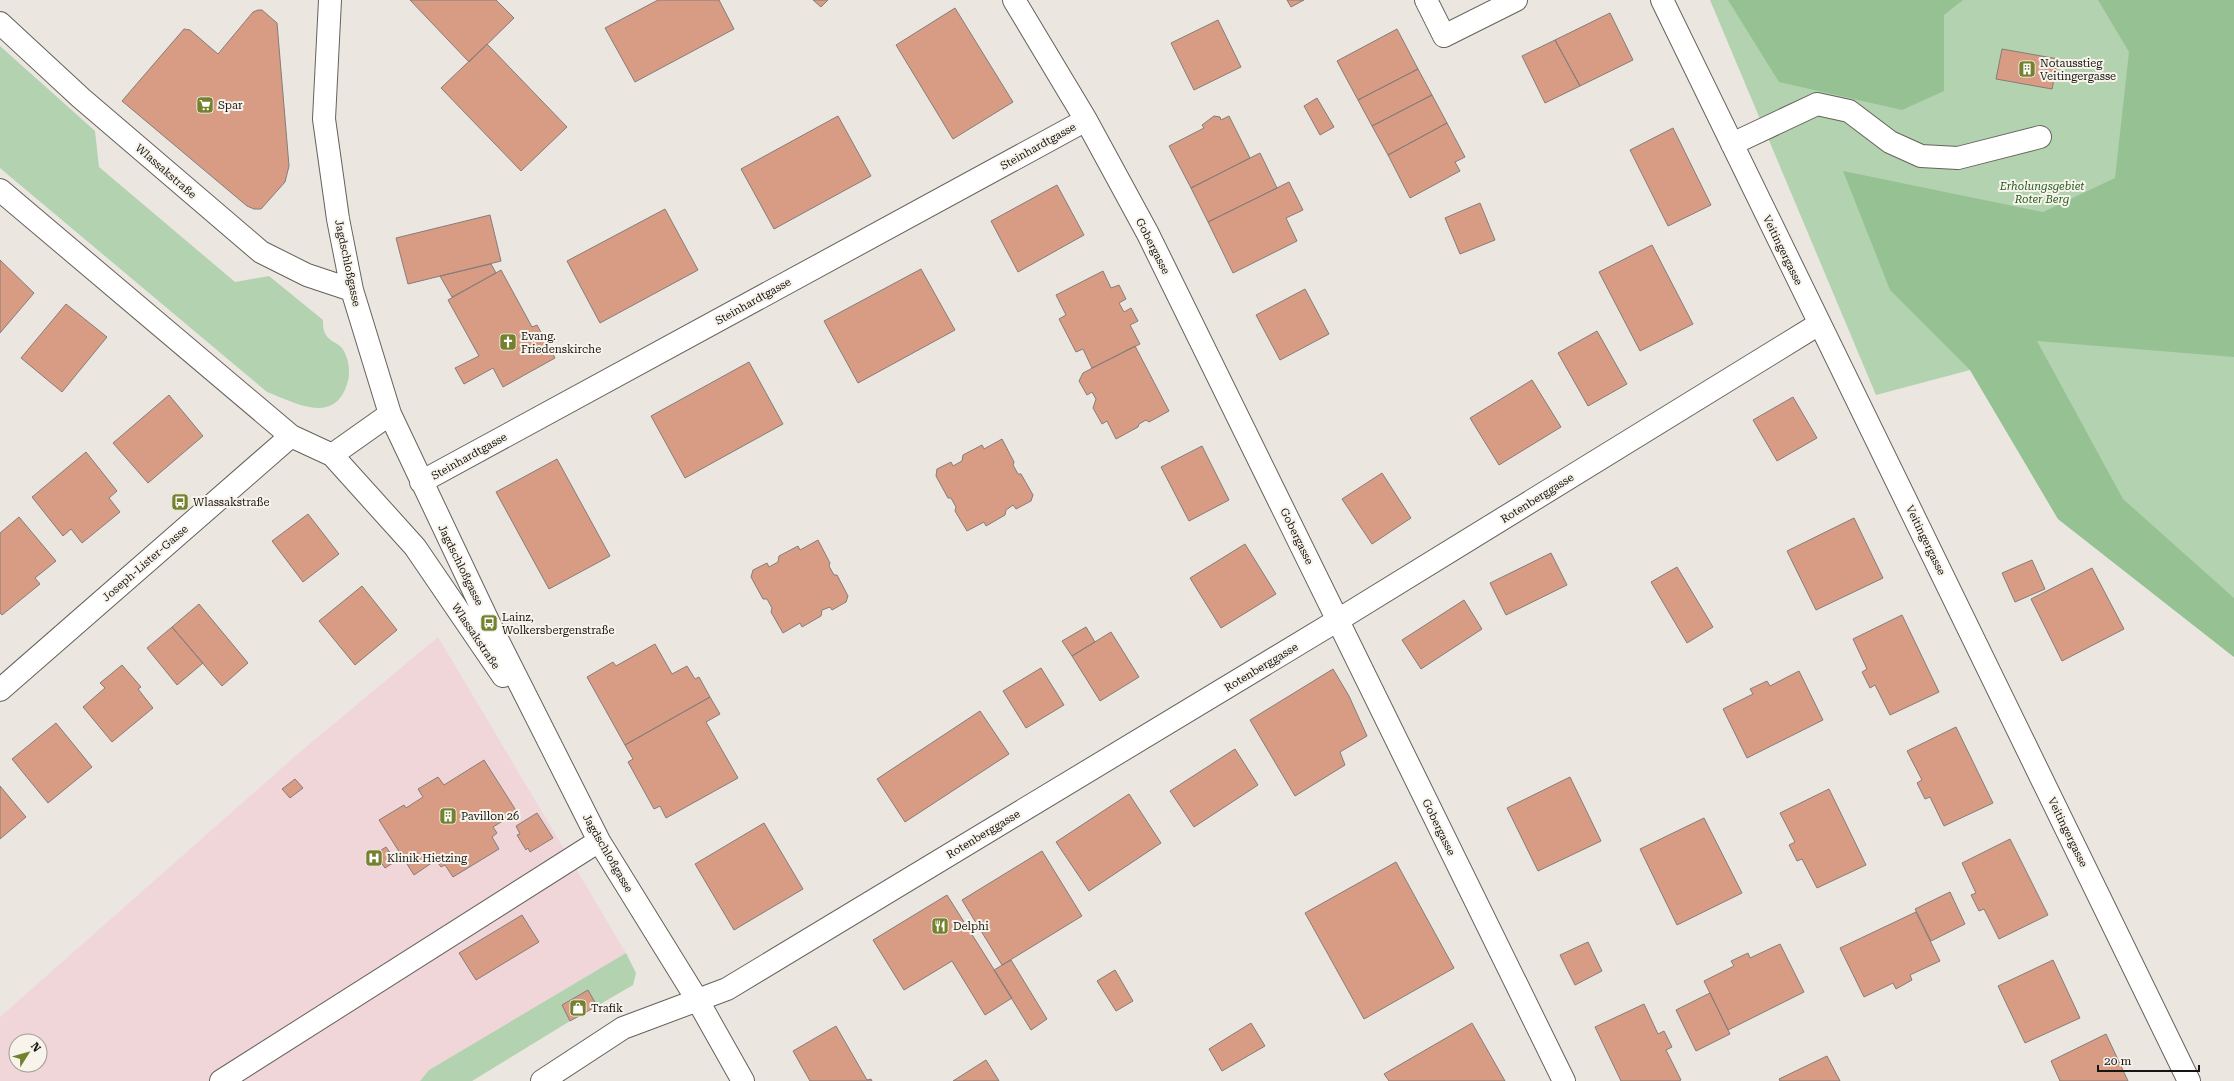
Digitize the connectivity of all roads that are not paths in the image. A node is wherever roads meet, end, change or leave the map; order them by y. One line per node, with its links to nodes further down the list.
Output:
1 (330, 0): 11 (street, Jagdschloßgasse)
2 (1014, 0): 7 (street, Gobergasse)
3 (1426, 0): 4 (street)
4 (1516, 0)
5 (1662, 0): 9 (street, Veitingergasse)
6 (0, 23): 11 (street, Wlassakstraße)
7 (1086, 120): 16 (street, Steinhardtgasse); 17 (street, Gobergasse)
8 (2040, 137): 9 (street)
9 (1732, 144): 12 (street, Veitingergasse)
10 (2, 196): 14 (street, Wlassakstraße)
11 (352, 290): 13 (street, Jagdschloßgasse)
12 (1819, 324): 17 (street, Rotenberggasse); 26 (street, Veitingergasse)
13 (390, 414): 15 (street); 16 (street, Jagdschloßgasse)
14 (291, 436): 15 (street, Wlassakstraße); 18 (street, Joseph-Lister-Gasse)
15 (332, 455): 19 (street, Wlassakstraße)
16 (421, 482): 19 (street, Jagdschloßgasse)
17 (1338, 620): 21 (street, Rotenberggasse); 25 (street, Gobergasse)
18 (0, 690)
19 (552, 748): 20 (street, Jagdschloßgasse)
20 (599, 841): 21 (street, Jagdschloßgasse); 22 (street)
21 (698, 1001): 23 (street, Rotenberggasse); 24 (street, Jagdschloßgasse)
22 (221, 1081)
23 (542, 1081)
24 (743, 1081)
25 (1564, 1081)
26 (2189, 1081)

